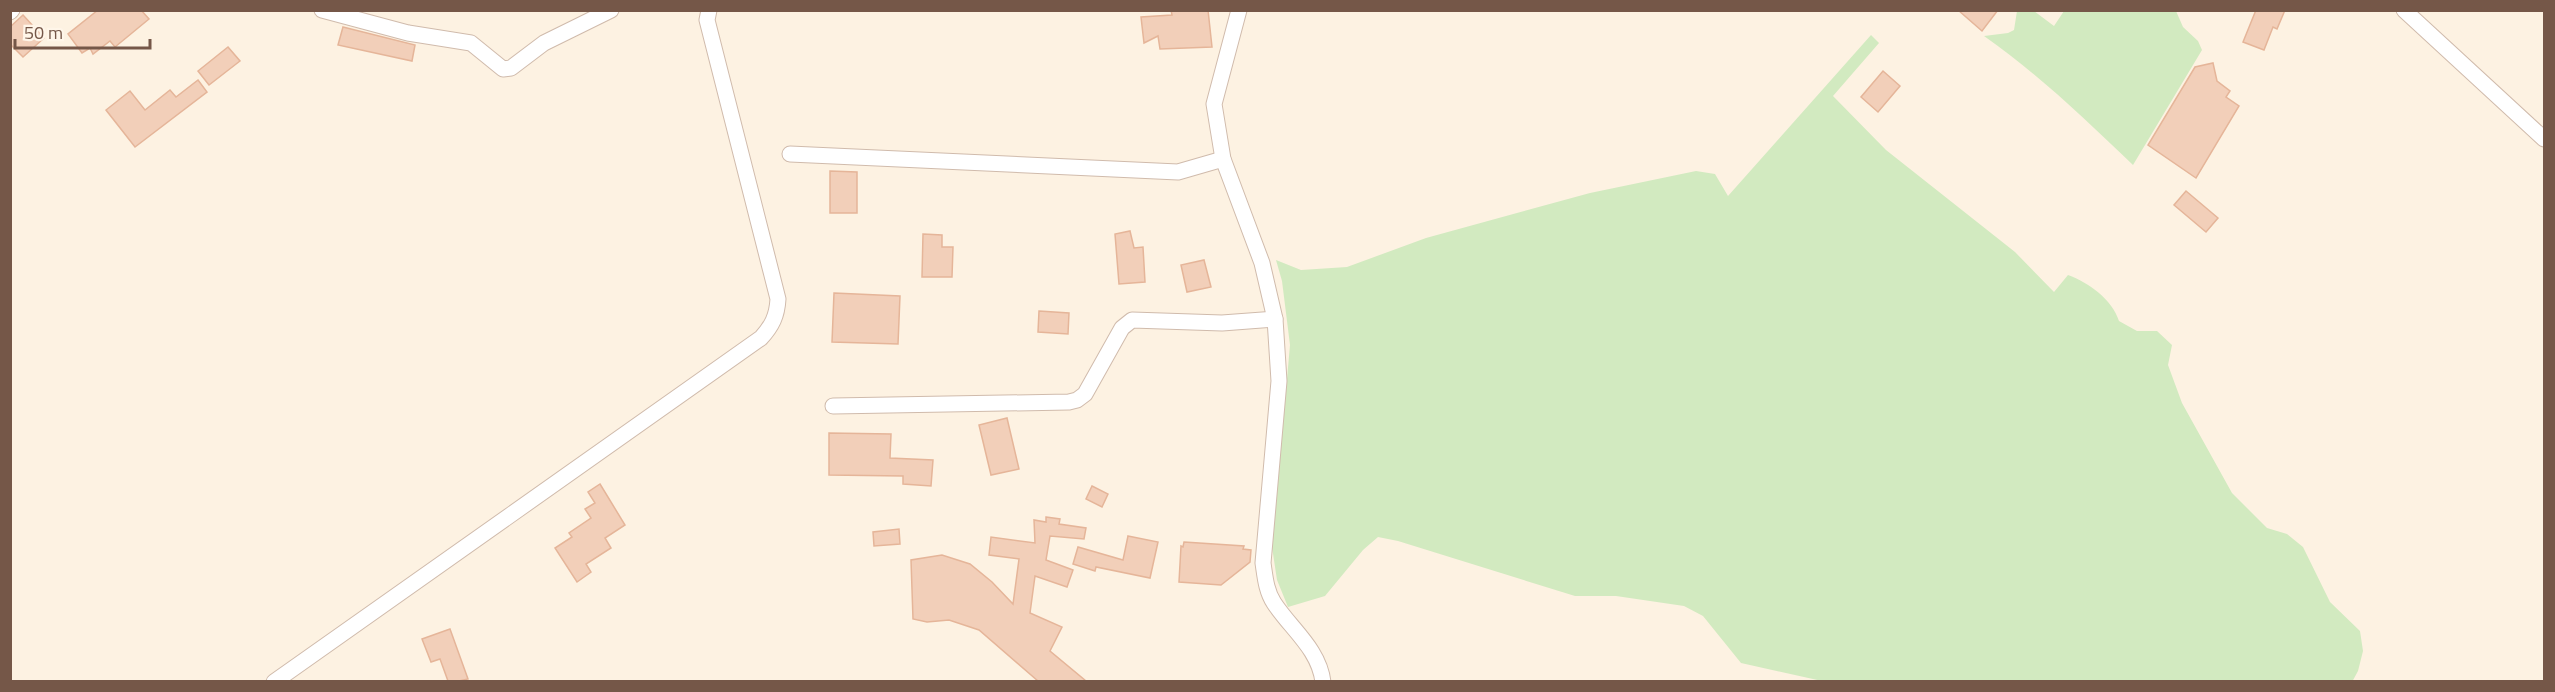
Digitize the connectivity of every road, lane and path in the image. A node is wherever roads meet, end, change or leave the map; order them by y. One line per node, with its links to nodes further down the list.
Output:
1 (322, 10): 2 (street)
2 (610, 10)
3 (709, 10): 11 (street)
4 (1239, 10): 8 (street)
5 (2404, 10): 6 (street)
6 (2544, 139)
7 (790, 154): 8 (street)
8 (1223, 159): 9 (street)
9 (1275, 319): 10 (street); 12 (street)
10 (834, 406)
11 (274, 681)
12 (1323, 681)

